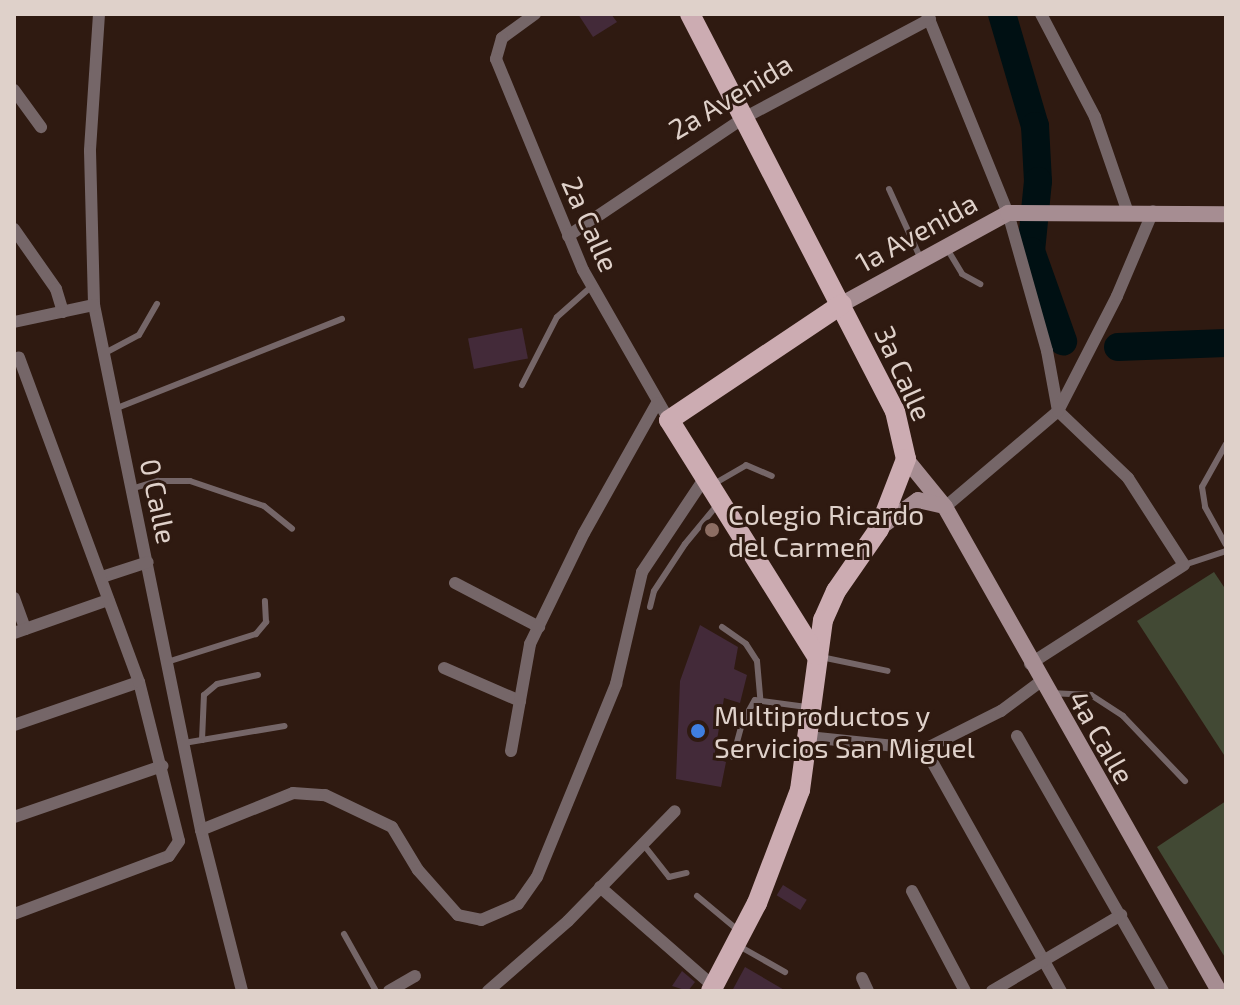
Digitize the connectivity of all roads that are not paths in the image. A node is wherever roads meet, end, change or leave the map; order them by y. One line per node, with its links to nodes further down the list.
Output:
1 (99, 14): 22 (street, 0 Calle)
2 (535, 14): 15 (street, 2a Calle)
3 (690, 14): 7 (main road, 3a Calle)
4 (1041, 14): 10 (street)
5 (928, 17): 7 (street, 2a Avenida); 12 (street)
6 (14, 90): 8 (street)
7 (742, 119): 15 (street, 2a Avenida); 21 (main road, 3a Calle)
8 (41, 127)
9 (889, 189): 17 (lane)
10 (1127, 210): 11 (main road, 1a Avenida); 12 (main road, 1a Avenida)
11 (1153, 211): 13 (main road, 1a Avenida); 30 (street)
12 (1011, 212): 16 (main road, 1a Avenida); 30 (street)
13 (1226, 214)
14 (14, 229): 23 (street)
15 (568, 236): 19 (street, 2a Calle)
16 (946, 247): 17 (main road, 1a Avenida); 18 (lane)
17 (922, 260): 21 (main road, 1a Avenida)
18 (980, 284)
19 (592, 286): 28 (lane); 31 (street, 2a Calle)
20 (157, 304): 26 (lane)
21 (842, 304): 31 (main road, 1a Avenida); 33 (main road, 3a Calle)
22 (94, 305): 23 (street); 26 (street, 0 Calle)
23 (63, 312): 25 (street)
24 (342, 319): 29 (lane)
25 (14, 322)
26 (105, 353): 29 (street, 0 Calle)
27 (19, 358): 44 (street)
28 (522, 385)
29 (117, 408): 35 (street, 0 Calle)
30 (1058, 411): 37 (street); 43 (street)
31 (663, 412): 36 (main road); 50 (street)
32 (1226, 444): 40 (lane)
33 (906, 459): 37 (main road, 4a Calle); 39 (main road, 3a Calle)
34 (772, 476): 36 (lane)
35 (131, 489): 38 (lane); 42 (street, 0 Calle)
36 (710, 490): 49 (lane); 53 (main road); 77 (street)
37 (945, 507): 39 (main road); 55 (main road, 4a Calle)
38 (292, 529)
39 (879, 529): 53 (main road, 3a Calle)
40 (1226, 545)
41 (1226, 551): 43 (lane)
42 (148, 562): 44 (street); 54 (street, 0 Calle)
43 (1184, 565): 55 (street)
44 (102, 577): 47 (street)
45 (455, 583): 50 (street)
46 (14, 598): 52 (street)
47 (108, 600): 52 (street); 59 (street)
48 (265, 601): 54 (lane)
49 (650, 607)
50 (539, 627): 62 (street)
51 (722, 627): 61 (lane)
52 (20, 631)
53 (816, 655): 57 (lane); 63 (main road, 3a Calle)
54 (167, 662): 69 (street, 0 Calle)
55 (1030, 664): 60 (main road, 4a Calle)
56 (444, 668): 62 (street)
57 (888, 671)
58 (258, 675): 68 (lane)
59 (139, 682): 64 (street); 73 (street)
60 (1044, 688): 70 (street); 74 (lane); 101 (main road, 4a Calle)
61 (760, 698): 63 (lane); 72 (lane)
62 (520, 701): 71 (street)
63 (811, 708): 67 (main road, 3a Calle)
64 (14, 725)
65 (285, 726): 68 (lane)
66 (1017, 736): 84 (street)
67 (808, 737): 70 (street); 86 (main road, 3a Calle)
68 (202, 740): 69 (lane)
69 (184, 743): 77 (street, 0 Calle)
70 (925, 749): 87 (street)
71 (511, 751)
72 (733, 757)
73 (162, 766): 76 (street); 83 (street)
74 (1185, 781)
75 (675, 811): 78 (street)
76 (14, 817)
77 (201, 830): 92 (street, 0 Calle)
78 (643, 844): 79 (lane); 80 (street)
79 (687, 873)
80 (600, 887): 91 (street); 95 (street)
81 (912, 891): 97 (street)
82 (697, 896): 86 (lane)
83 (14, 914)
84 (1121, 915): 87 (street); 100 (street)
85 (344, 934): 93 (lane)
86 (739, 939): 88 (lane); 91 (main road, 3a Calle)
87 (1043, 959): 98 (street); 99 (street)
88 (785, 972)
89 (415, 976): 94 (street)
90 (862, 978): 96 (street)
91 (712, 989)
92 (242, 991)
93 (376, 991)
94 (389, 991)
95 (488, 991)
96 (868, 991)
97 (965, 991)
98 (992, 991)
99 (1061, 991)
100 (1163, 991)
101 (1219, 991)

